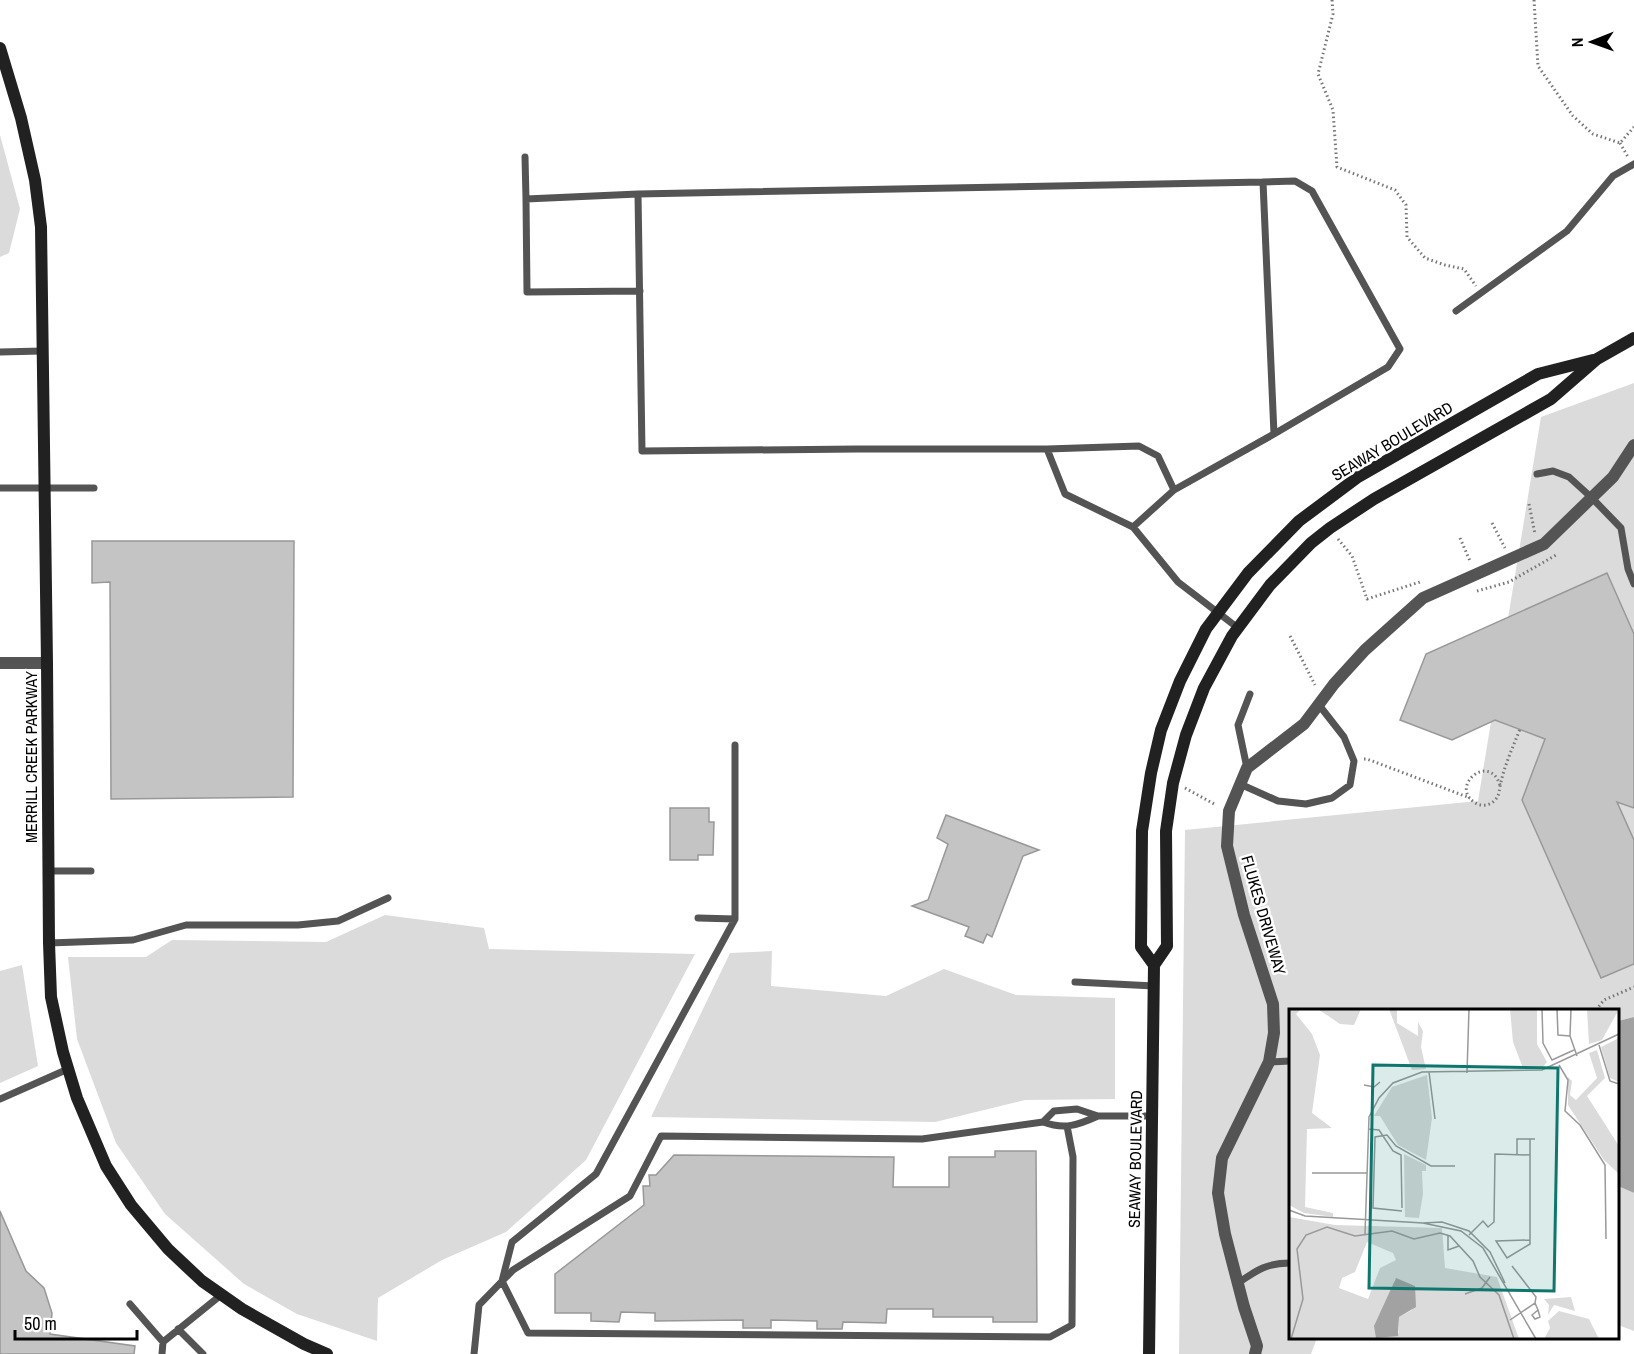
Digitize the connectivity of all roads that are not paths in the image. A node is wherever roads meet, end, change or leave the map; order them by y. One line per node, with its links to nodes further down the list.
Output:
1 (0, 48): 10 (street, MERRILL CREEK PARKWAY)
2 (525, 157): 6 (lane)
3 (1634, 164): 8 (lane)
4 (1263, 182): 5 (lane); 13 (lane); 13 (lane)
5 (639, 194): 6 (lane); 7 (lane)
6 (526, 199): 7 (lane)
7 (640, 291): 15 (lane)
8 (1456, 311)
9 (1634, 338): 12 (street, SEAWAY BOULEVARD)
10 (42, 351): 11 (lane); 19 (street, MERRILL CREEK PARKWAY)
11 (0, 352)
12 (1596, 359): 24 (street, SEAWAY BOULEVARD); 25 (street, SEAWAY BOULEVARD)
13 (1274, 434): 20 (lane)
14 (1634, 445): 21 (street, FLUKES DRIVEWAY)
15 (1047, 449): 20 (lane); 22 (lane)
16 (1537, 474): 21 (lane)
17 (0, 488): 19 (lane)
18 (94, 488): 19 (lane)
19 (44, 489): 27 (street, MERRILL CREEK PARKWAY)
20 (1174, 490): 22 (lane)
21 (1593, 498): 23 (lane); 29 (street, FLUKES DRIVEWAY)
22 (1133, 527): 24 (lane)
23 (1634, 584)
24 (1218, 614): 25 (lane); 39 (street, SEAWAY BOULEVARD)
25 (1238, 628): 39 (street, SEAWAY BOULEVARD)
26 (0, 663): 27 (street)
27 (47, 663): 34 (street, MERRILL CREEK PARKWAY)
28 (1250, 694): 31 (lane)
29 (1318, 705): 31 (street, FLUKES DRIVEWAY); 32 (lane)
30 (735, 745): 37 (lane)
31 (1247, 768): 32 (street, FLUKES DRIVEWAY)
32 (1240, 783): 43 (street, FLUKES DRIVEWAY)
33 (91, 871): 34 (lane)
34 (48, 872): 38 (street, MERRILL CREEK PARKWAY)
35 (388, 898): 38 (lane)
36 (698, 918): 37 (lane)
37 (735, 919): 51 (lane)
38 (49, 943): 44 (street, MERRILL CREEK PARKWAY)
39 (1154, 965): 41 (street, SEAWAY BOULEVARD)
40 (1075, 982): 41 (lane)
41 (1154, 986): 47 (street, SEAWAY BOULEVARD)
42 (1289, 1060): 43 (lane)
43 (1269, 1062): 52 (street, FLUKES DRIVEWAY)
44 (68, 1069): 45 (lane); 53 (street, MERRILL CREEK PARKWAY)
45 (0, 1099)
46 (1098, 1116): 47 (lane); 48 (lane); 49 (lane)
47 (1152, 1116): 61 (street, SEAWAY BOULEVARD)
48 (1043, 1122): 49 (lane); 51 (lane)
49 (1067, 1126): 51 (lane)
50 (1289, 1263): 52 (lane)
51 (502, 1281): 60 (lane)
52 (1238, 1283): 62 (street, FLUKES DRIVEWAY)
53 (220, 1294): 55 (lane); 59 (street, MERRILL CREEK PARKWAY)
54 (130, 1304): 56 (lane)
55 (178, 1329): 56 (lane); 58 (lane)
56 (163, 1342): 57 (lane)
57 (162, 1354)
58 (203, 1354)
59 (327, 1354)
60 (474, 1354)
61 (1149, 1354)
62 (1255, 1354)

